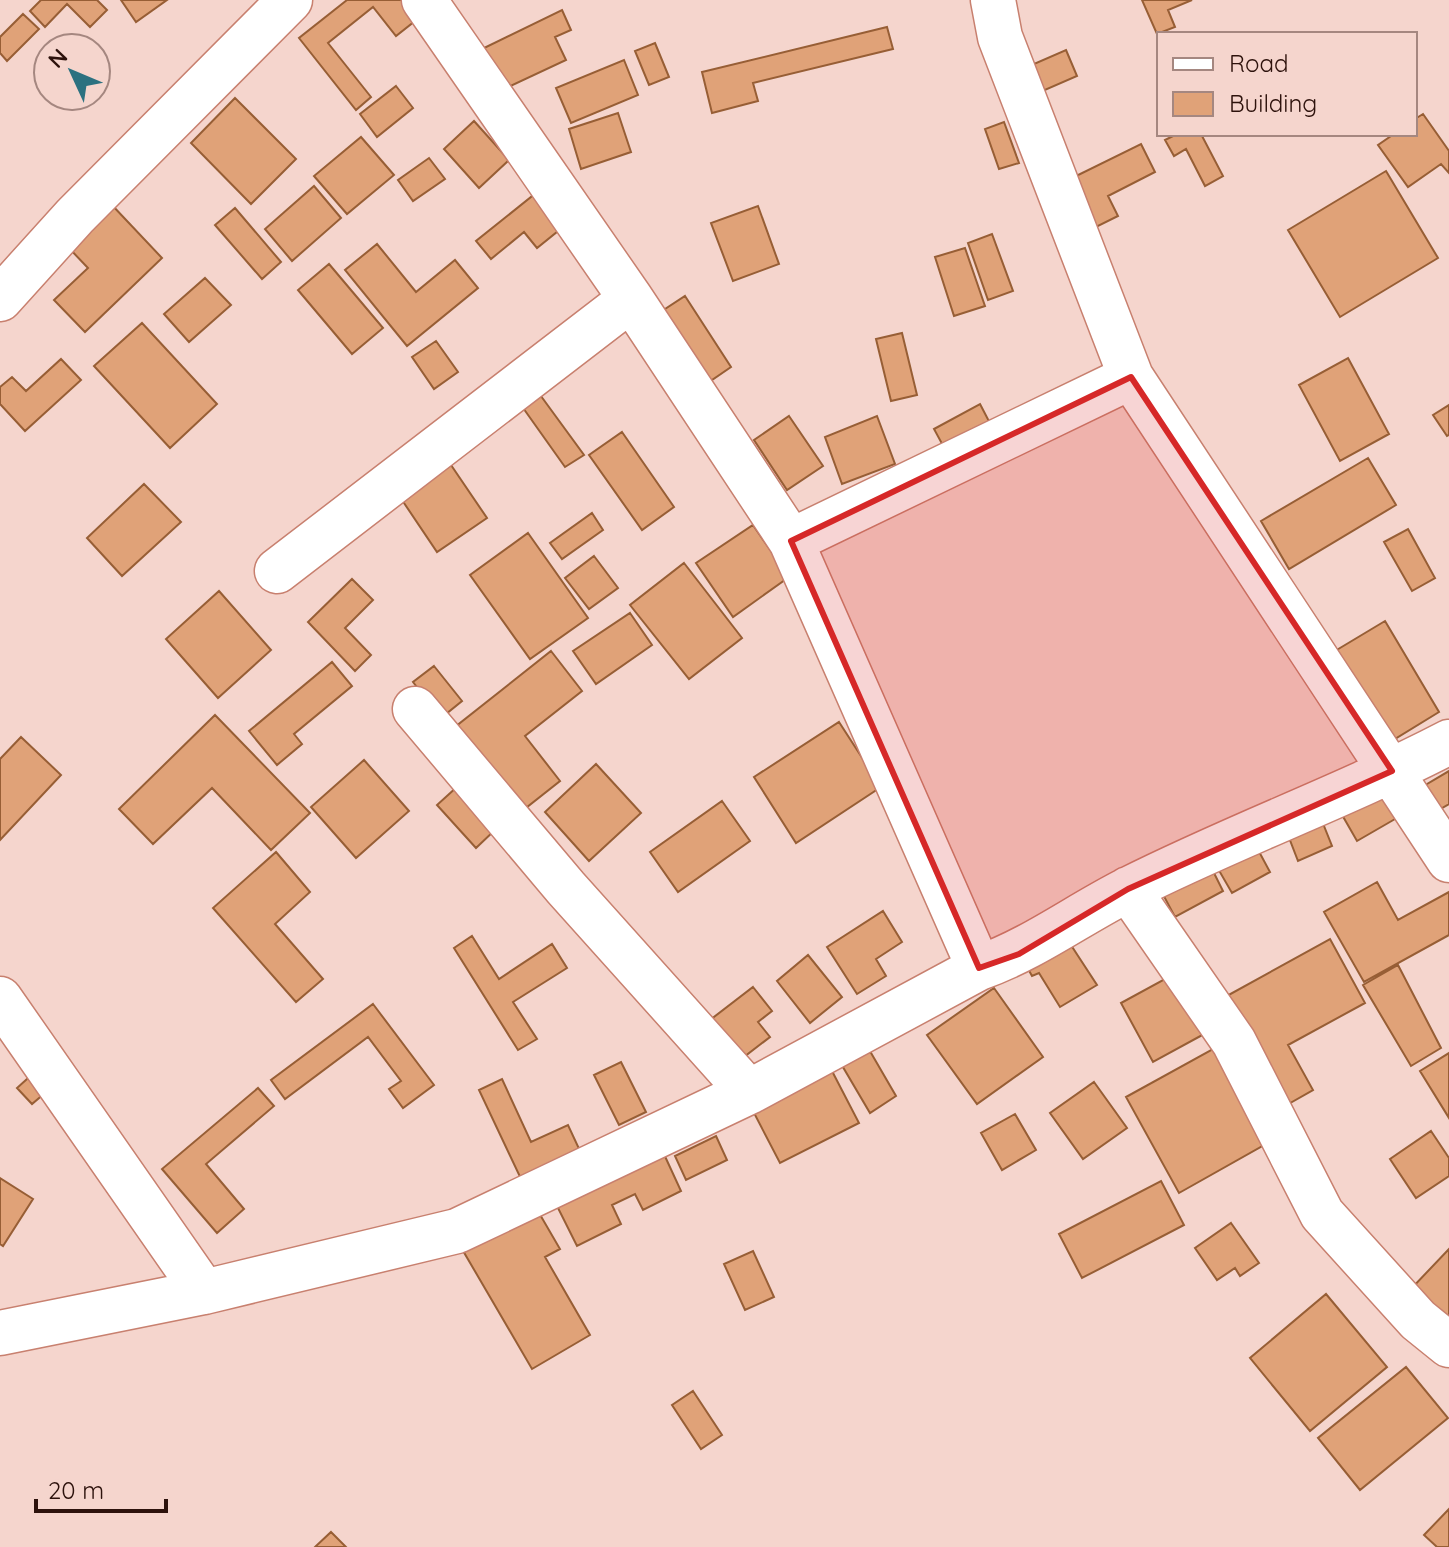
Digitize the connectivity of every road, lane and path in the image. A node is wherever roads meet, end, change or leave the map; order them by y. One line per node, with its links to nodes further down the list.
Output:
1 (290, 0): 4 (street)
2 (424, 0): 5 (street)
3 (993, 0): 6 (street)
4 (0, 299)
5 (631, 299): 7 (street); 8 (street)
6 (1131, 377): 7 (street); 11 (street)
7 (791, 541): 14 (street)
8 (277, 571)
9 (415, 709): 16 (street)
10 (1449, 742): 11 (street)
11 (1392, 771): 12 (street); 13 (street)
12 (1449, 860)
13 (1128, 889): 14 (street); 19 (street)
14 (979, 968): 16 (street)
15 (0, 999): 17 (street)
16 (749, 1092): 17 (street)
17 (204, 1292): 18 (street)
18 (0, 1333)
19 (1449, 1345)

